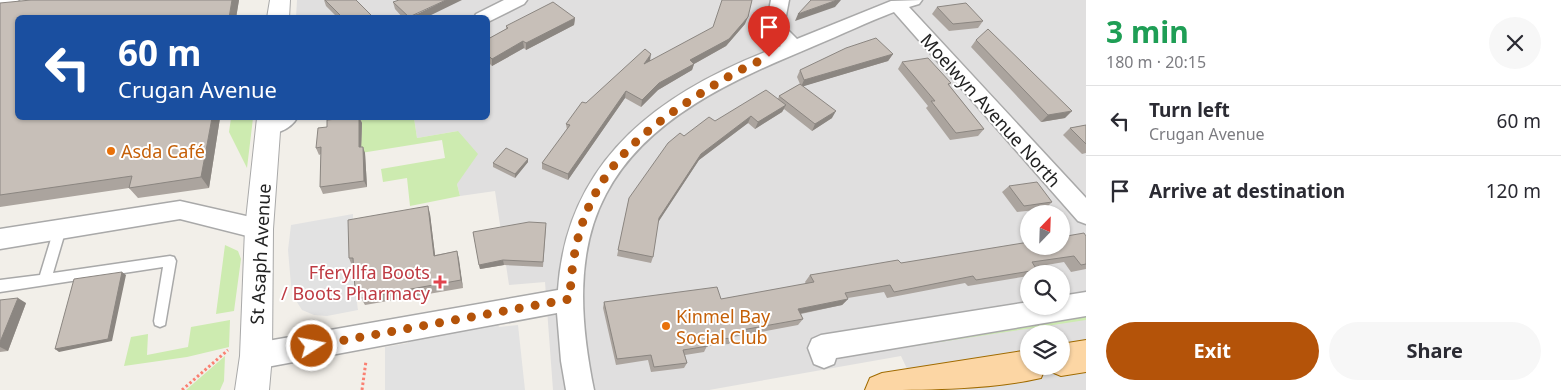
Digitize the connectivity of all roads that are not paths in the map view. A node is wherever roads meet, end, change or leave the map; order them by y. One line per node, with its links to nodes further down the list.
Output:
1 (15, 0): 5 (lane)
2 (280, 0): 7 (street)
3 (518, 0): 8 (street)
4 (780, 0): 9 (street)
5 (0, 2)
6 (905, 3): 9 (street); 11 (street, Moelwyn Avenue North)
7 (278, 15)
8 (488, 15)
9 (794, 47): 17 (street)
10 (275, 121): 13 (street, St Asaph Avenue)
11 (1086, 214)
12 (60, 229): 13 (street); 14 (street); 15 (lane)
13 (259, 229): 21 (street, St Asaph Avenue)
14 (0, 239)
15 (45, 279): 16 (lane); 19 (lane)
16 (0, 286)
17 (570, 299): 21 (street); 26 (street)
18 (1086, 304): 20 (street)
19 (160, 321)
20 (824, 355)
21 (256, 356): 25 (street, St Asaph Avenue)
22 (1086, 356): 23 (main road)
23 (1070, 359)
24 (1020, 367): 27 (main road)
25 (252, 390)
26 (580, 390)
27 (882, 390)

